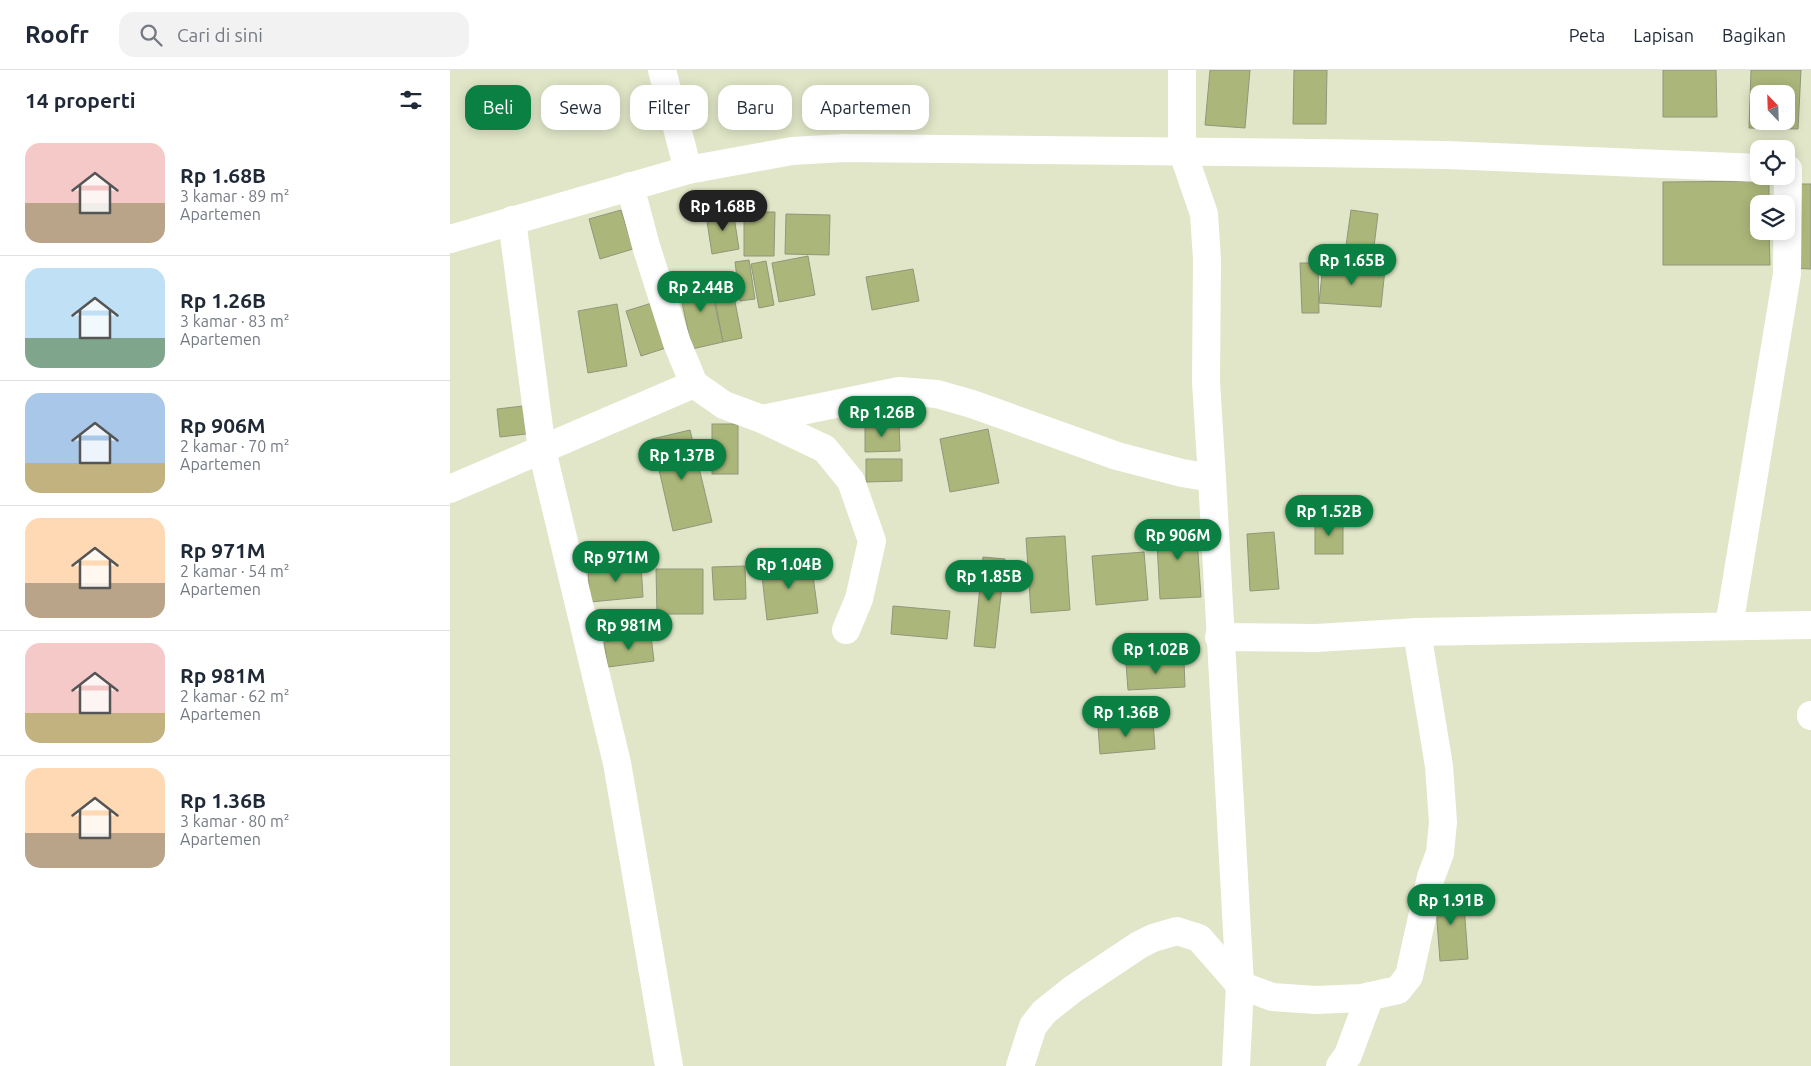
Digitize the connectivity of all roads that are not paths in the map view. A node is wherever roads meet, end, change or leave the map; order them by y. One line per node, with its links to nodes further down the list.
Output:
1 (662, 70): 5 (street)
2 (1182, 70): 3 (street)
3 (1182, 150): 4 (street); 5 (street); 13 (street)
4 (1750, 168)
5 (688, 170): 7 (street)
6 (1794, 185): 16 (street)
7 (630, 186): 8 (street); 10 (street)
8 (512, 220): 9 (street); 12 (street)
9 (450, 239)
10 (694, 384): 11 (street); 12 (street)
11 (762, 419): 13 (street); 17 (street)
12 (542, 450): 14 (street); 22 (street)
13 (1212, 478): 19 (street)
14 (450, 489)
15 (1811, 625): 16 (street)
16 (1729, 626): 18 (street)
17 (846, 630)
18 (1417, 632): 19 (street); 21 (street)
19 (1219, 637): 20 (street)
20 (1240, 985): 21 (street); 23 (street); 24 (street)
21 (1370, 996): 25 (street)
22 (669, 1066)
23 (1020, 1066)
24 (1236, 1066)
25 (1340, 1066)

